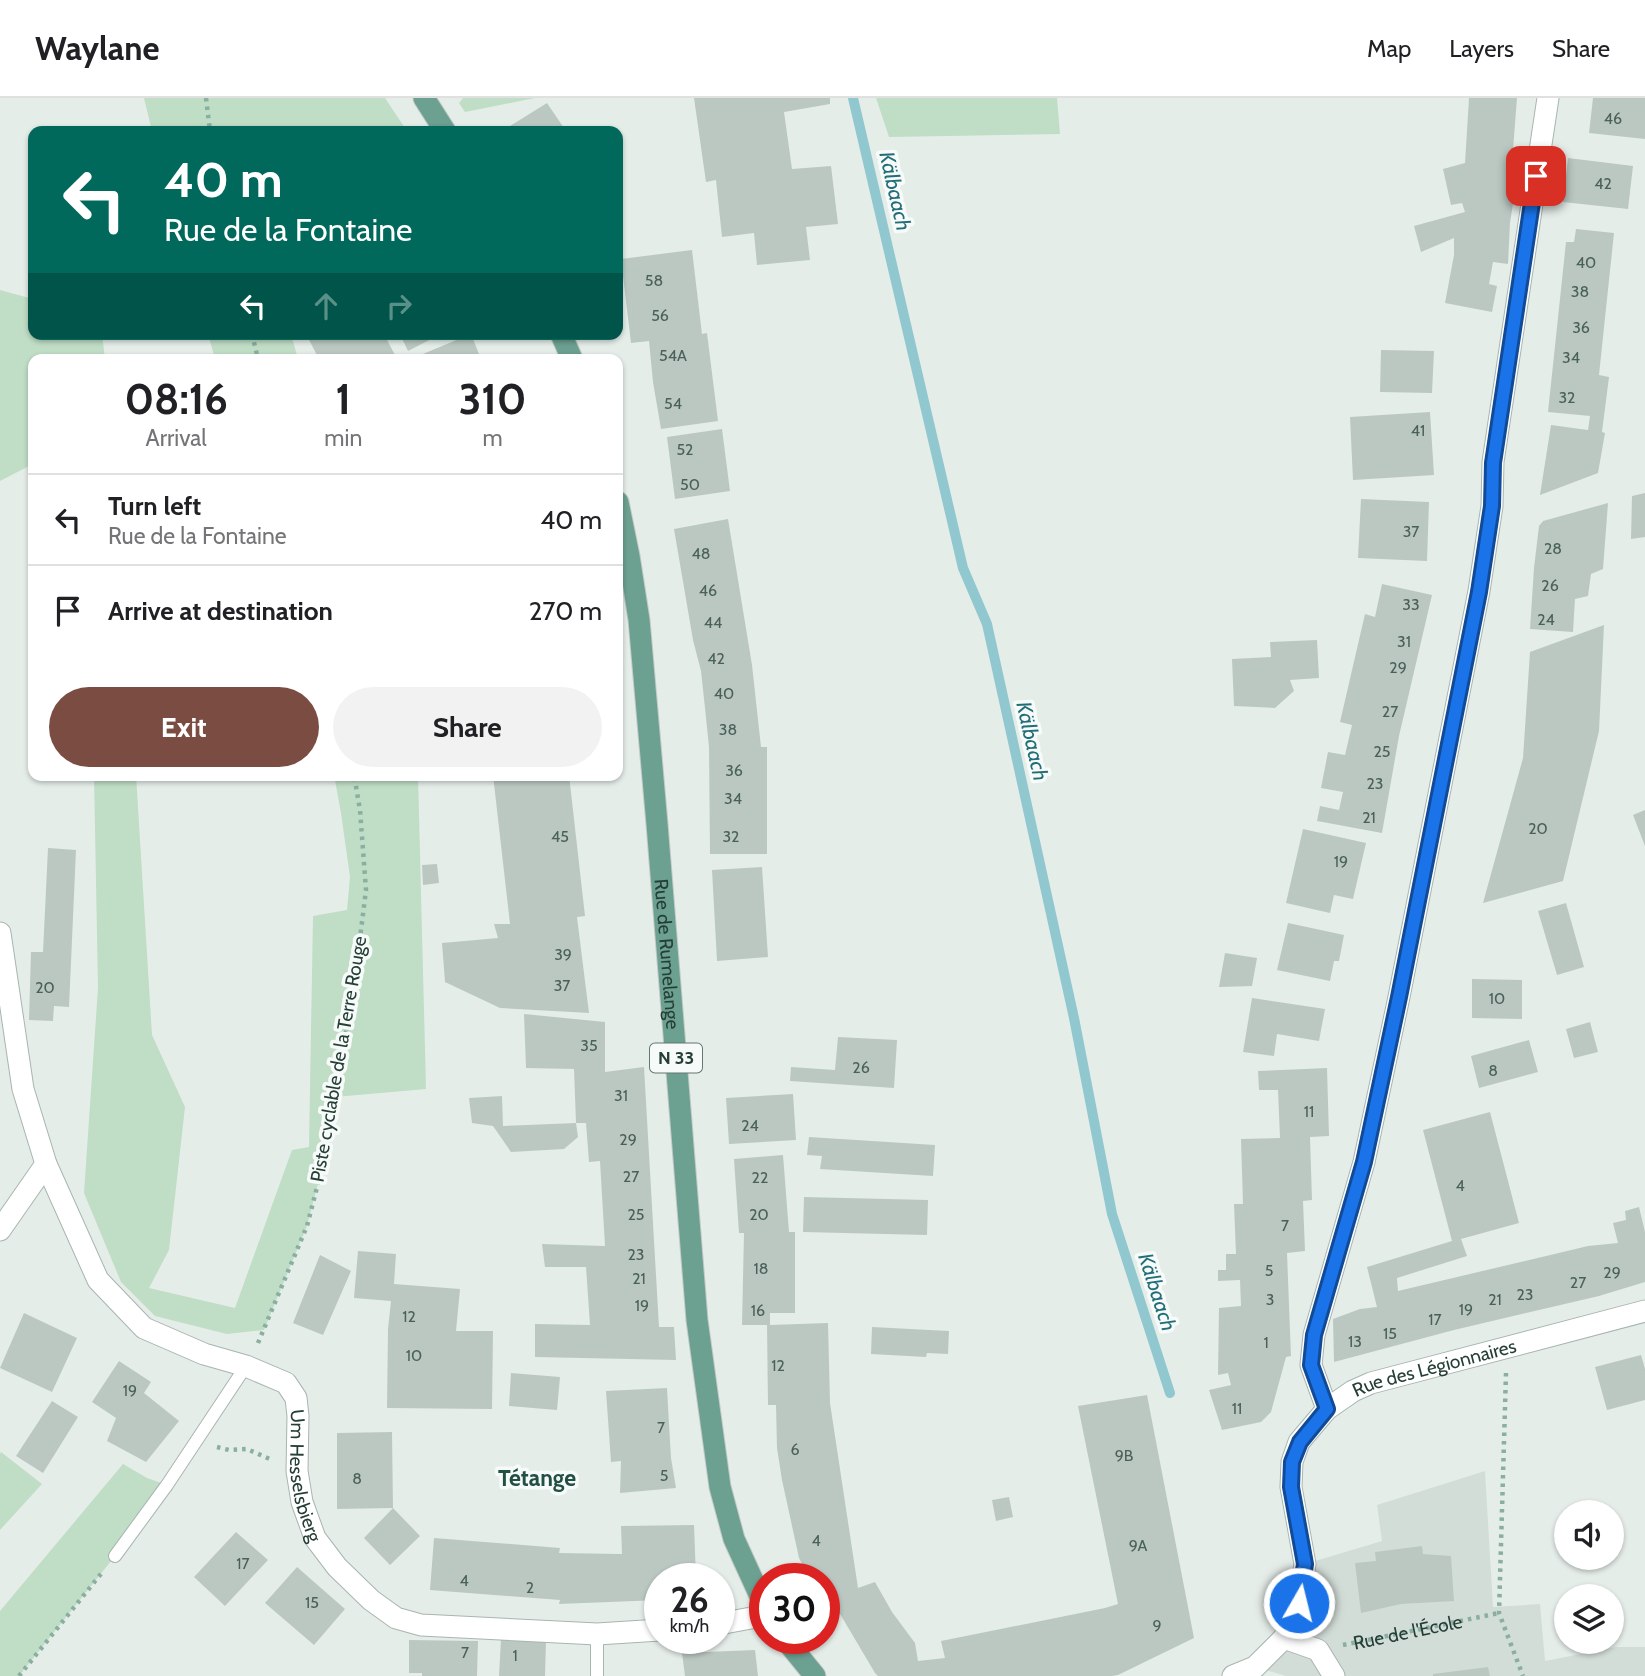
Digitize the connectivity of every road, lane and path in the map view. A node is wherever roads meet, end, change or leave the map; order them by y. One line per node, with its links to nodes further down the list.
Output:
1 (206, 98): 4 (path)
2 (424, 98): 5 (main road)
3 (1548, 98): 14 (street)
4 (209, 126)
5 (442, 126)
6 (623, 530): 18 (main road, Rue de Rumelange / N 33)
7 (355, 781): 13 (path, Piste cyclable de la Terre Rouge)
8 (0, 933): 9 (street, Um Hesselsbierg)
9 (46, 1164): 10 (street); 13 (street, Um Hesselsbierg)
10 (0, 1230)
11 (1645, 1311): 12 (street, Rue des Légionnaires)
12 (1507, 1347): 14 (street, Rue des Légionnaires); 19 (path)
13 (246, 1366): 15 (lane); 16 (street, Um Hesselsbierg)
14 (1327, 1409): 22 (street, Rue des Légionnaires)
15 (196, 1440): 16 (path); 17 (lane)
16 (297, 1471): 21 (street, Um Hesselsbierg)
17 (115, 1556): 25 (path)
18 (749, 1573)
19 (1499, 1613): 23 (path, Rue de l'École); 30 (path)
20 (644, 1631): 21 (street, Um Hesselsbierg)
21 (597, 1634): 26 (lane)
22 (1284, 1638): 23 (street); 28 (street, Rue des Légionnaires)
23 (1318, 1650): 29 (street)
24 (797, 1654): 27 (main road)
25 (19, 1676)
26 (597, 1676)
27 (815, 1676)
28 (1233, 1676)
29 (1334, 1676)
30 (1523, 1676)

